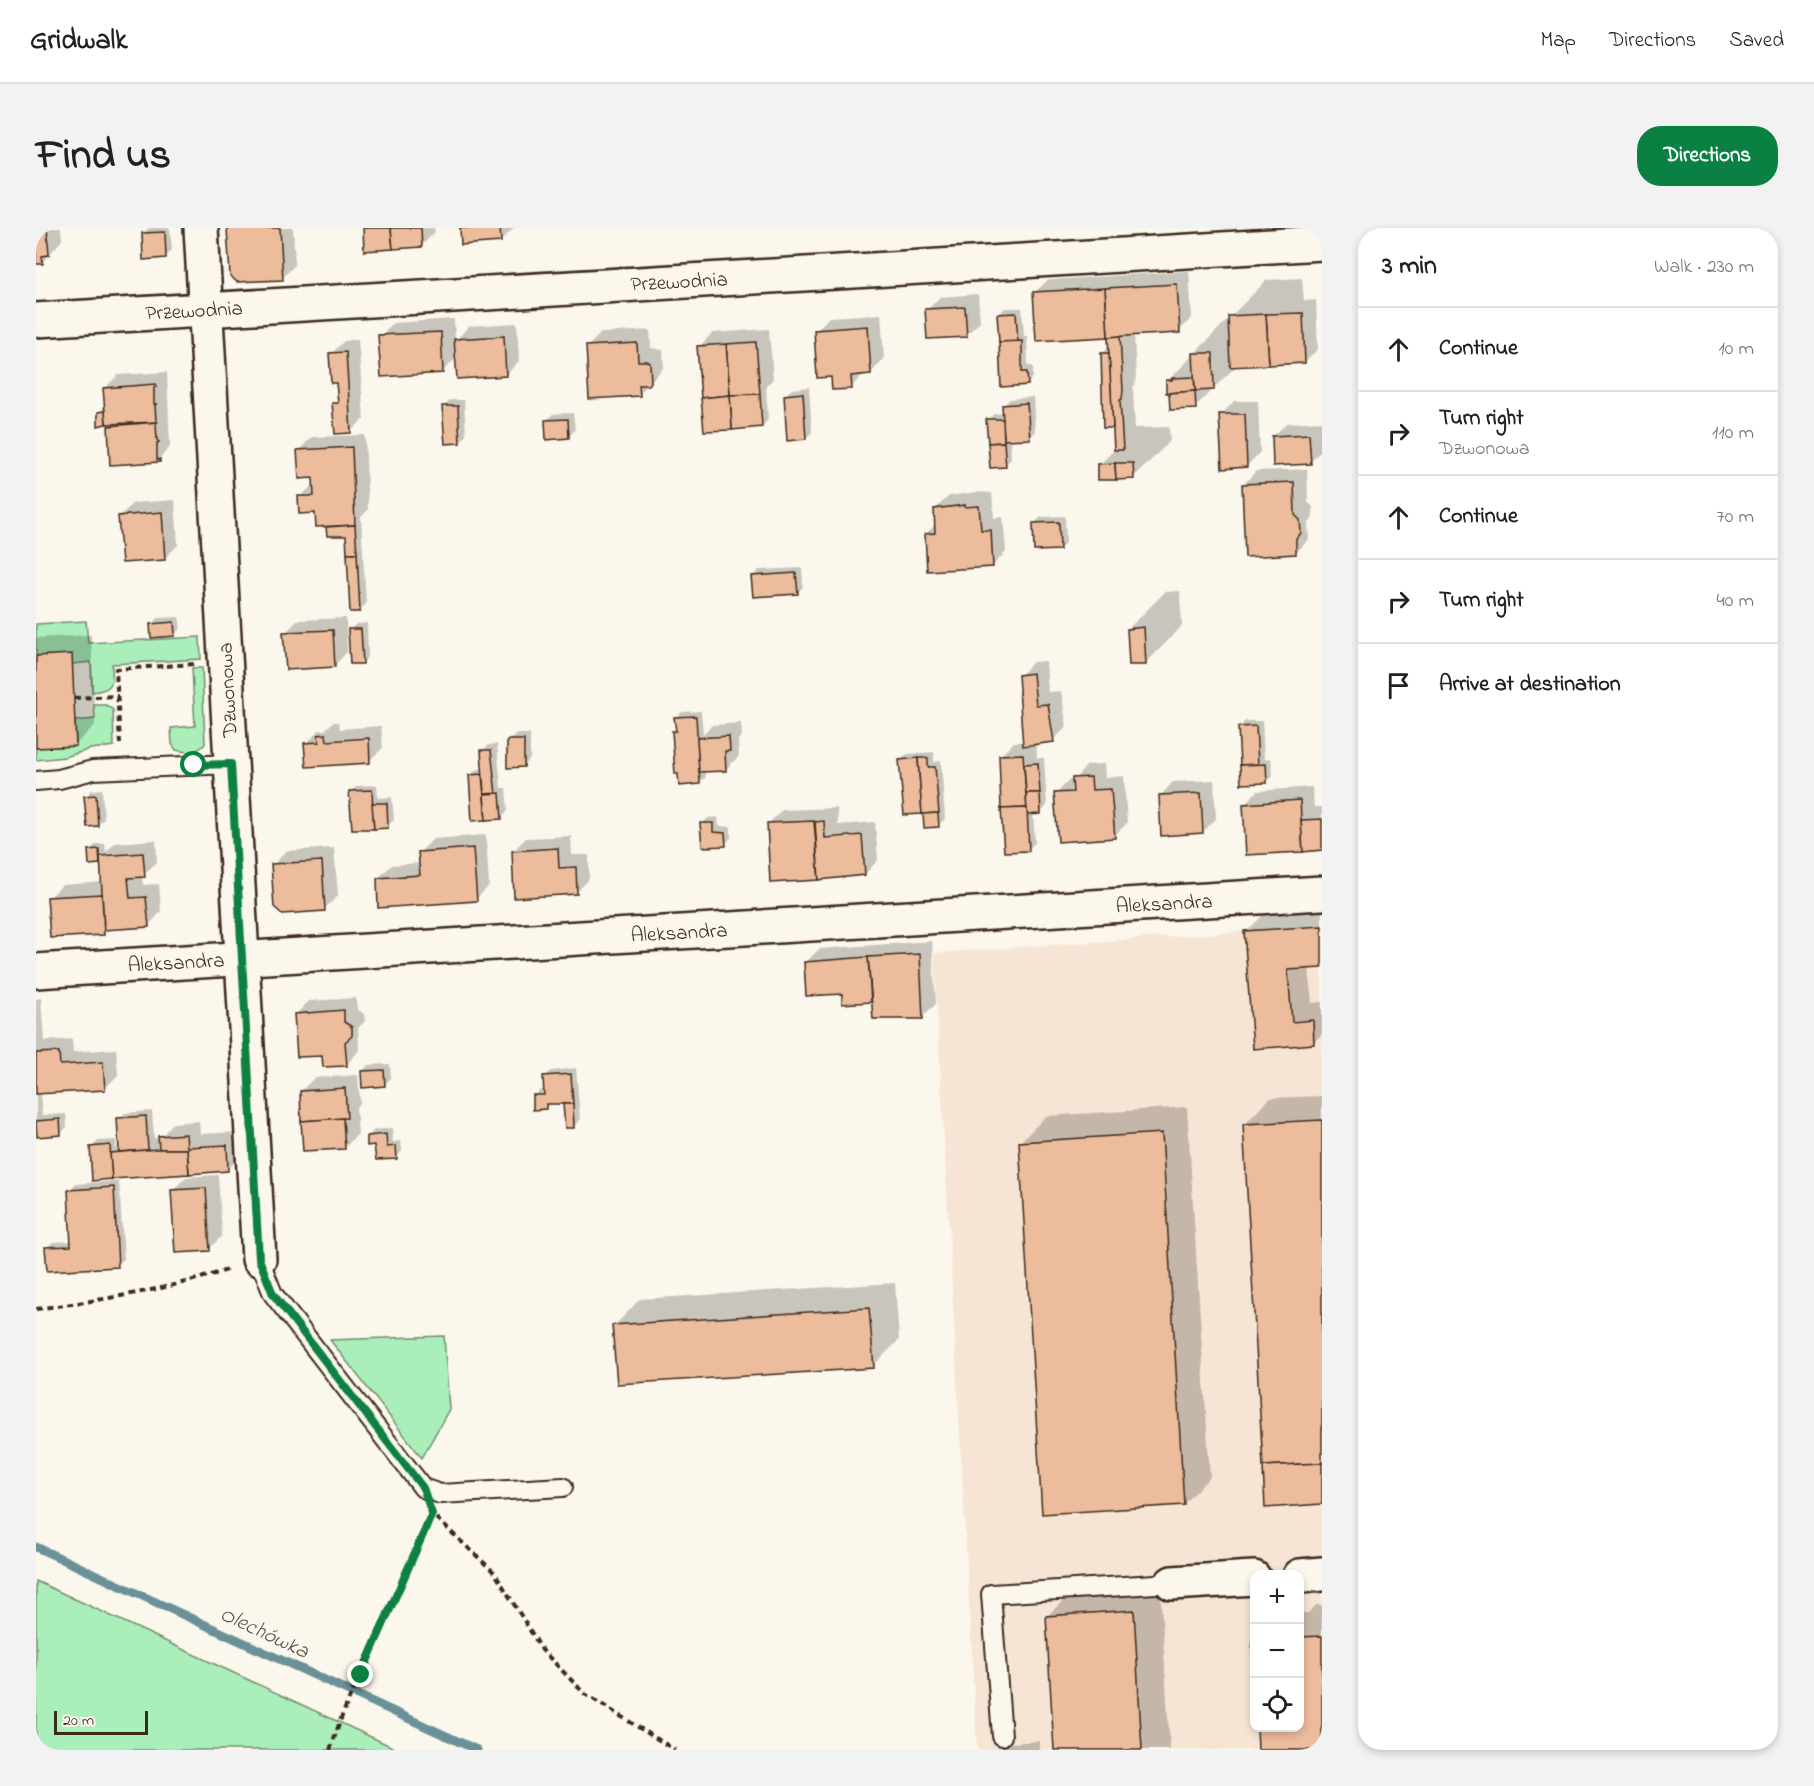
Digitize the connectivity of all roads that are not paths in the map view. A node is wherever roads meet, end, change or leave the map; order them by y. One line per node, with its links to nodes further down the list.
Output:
1 (201, 228): 3 (street, Dzwonowa)
2 (1322, 243): 3 (street, Przewodnia)
3 (205, 310): 4 (street, Przewodnia); 5 (street, Dzwonowa)
4 (36, 320)
5 (231, 764): 6 (lane); 8 (street, Dzwonowa)
6 (36, 781)
7 (1322, 893): 8 (street, Aleksandra)
8 (241, 958): 9 (street, Aleksandra); 10 (street, Dzwonowa)
9 (36, 971)
10 (259, 1259): 11 (lane)
11 (563, 1488)
12 (1322, 1574): 13 (street)
13 (1304, 1576)
14 (1250, 1578): 15 (street)
15 (1172, 1583): 16 (lane)
16 (1002, 1736)

